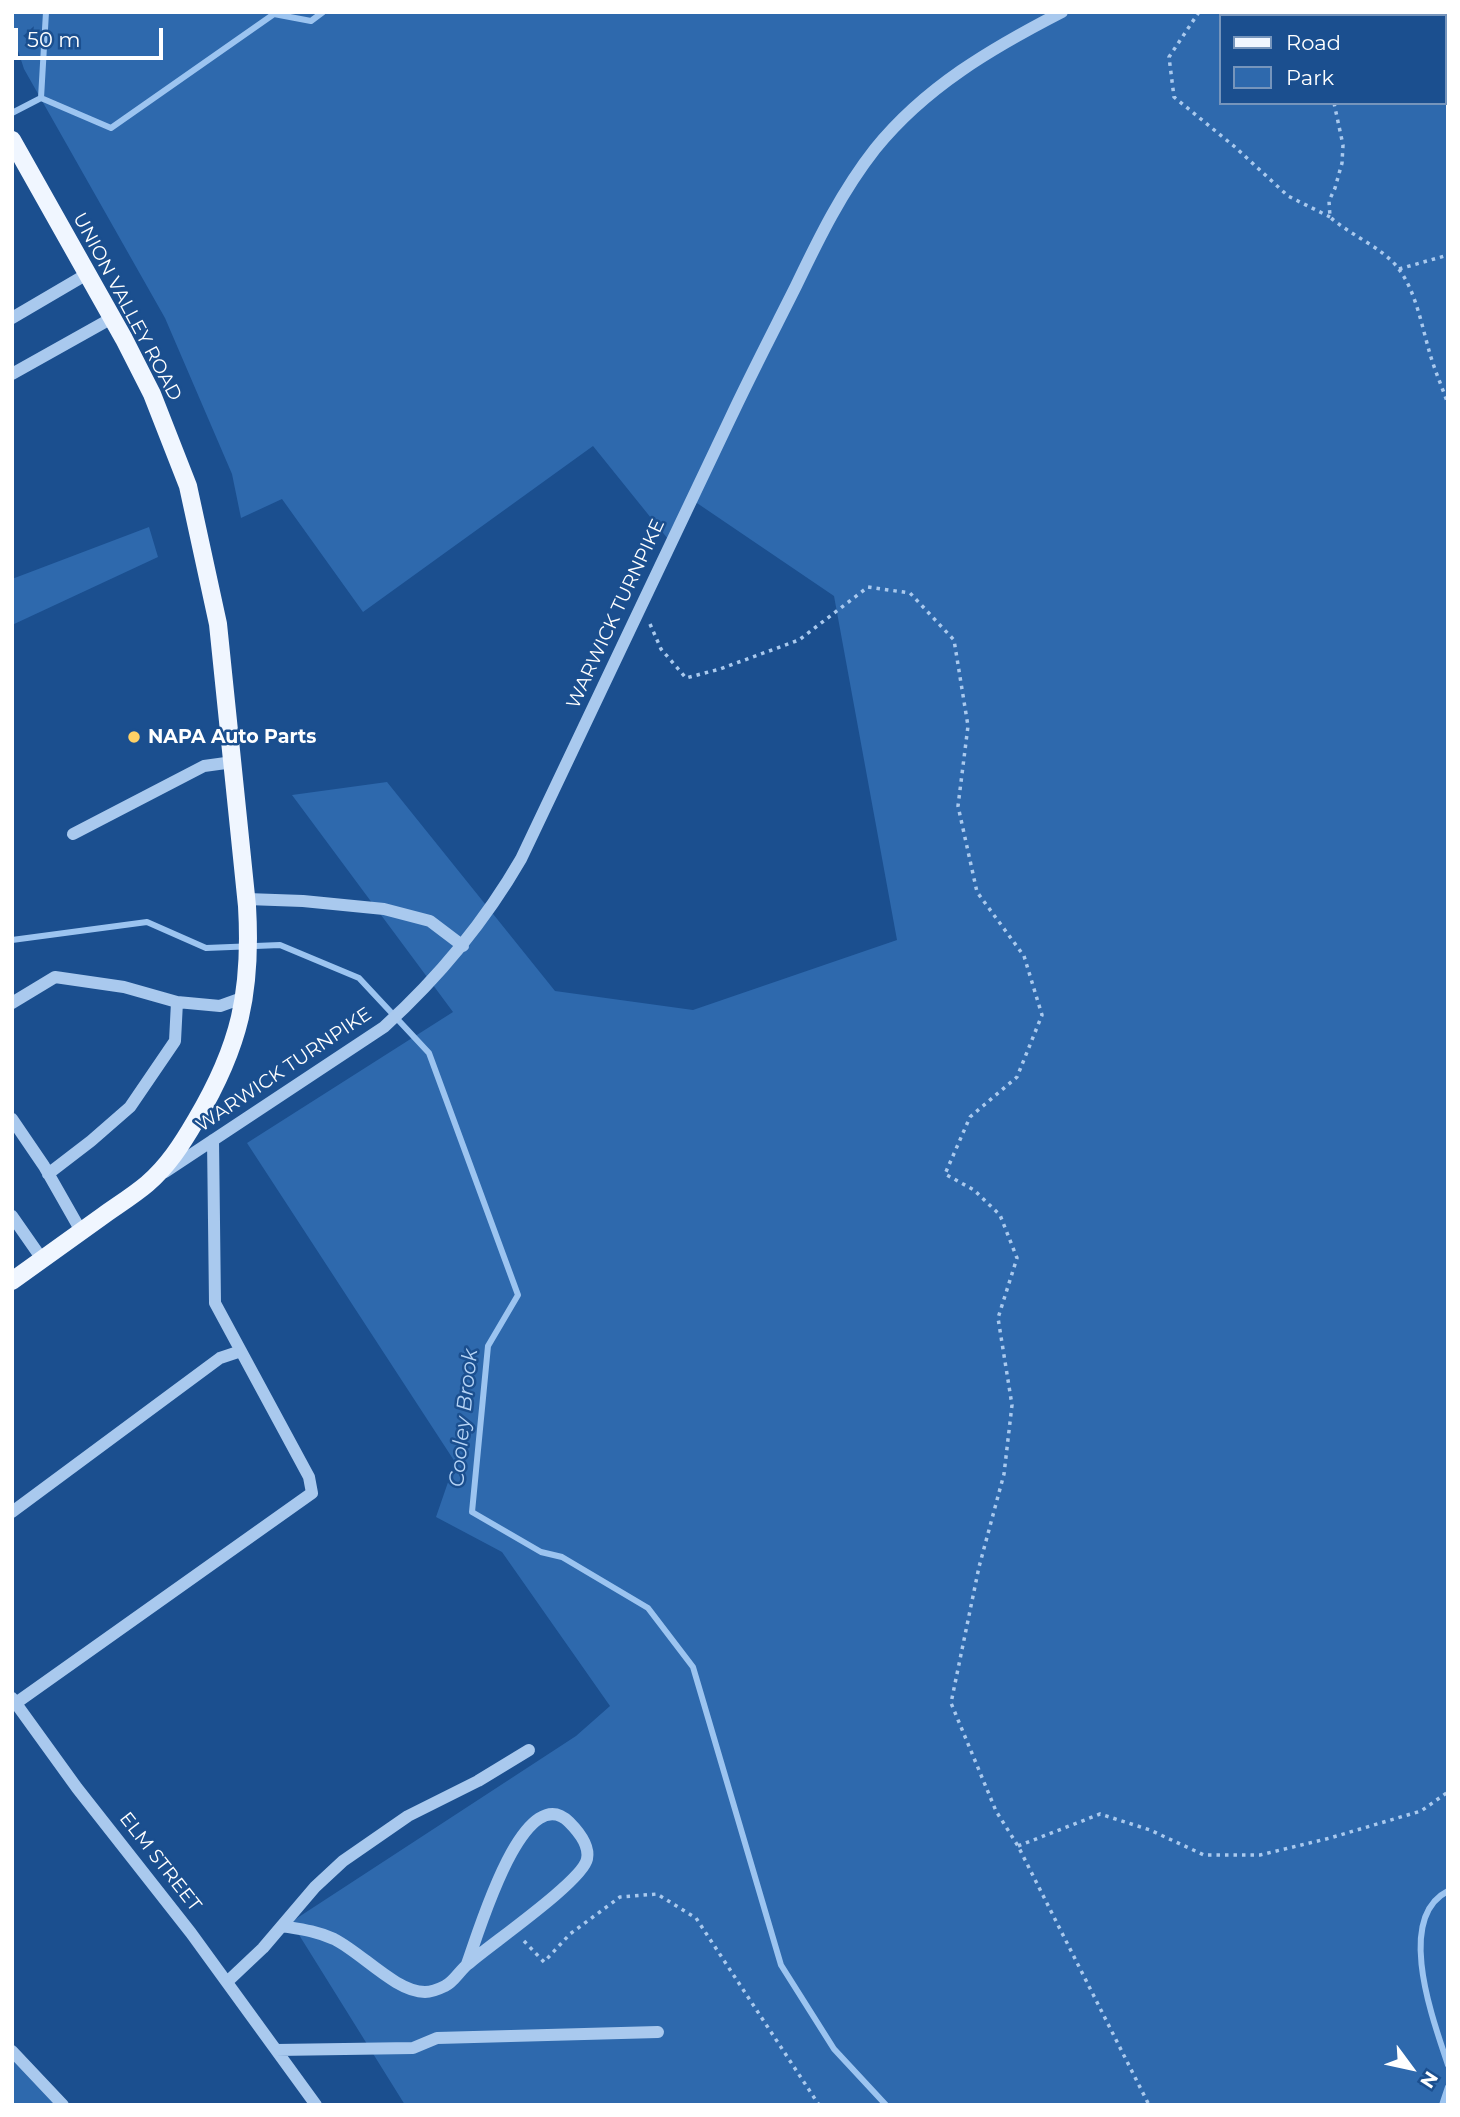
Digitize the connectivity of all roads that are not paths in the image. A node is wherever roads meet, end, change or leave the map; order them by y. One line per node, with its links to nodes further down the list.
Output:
1 (1062, 12): 10 (street, WARWICK TURNPIKE)
2 (12, 140): 3 (main road, UNION VALLEY ROAD)
3 (88, 274): 4 (street); 5 (main road, UNION VALLEY ROAD)
4 (12, 318)
5 (113, 318): 6 (street); 7 (main road, UNION VALLEY ROAD)
6 (12, 374)
7 (233, 762): 8 (street); 9 (main road, UNION VALLEY ROAD)
8 (73, 835)
9 (247, 899): 10 (street); 11 (main road, UNION VALLEY ROAD)
10 (463, 946): 15 (street, WARWICK TURNPIKE)
11 (245, 997): 12 (street); 17 (main road, UNION VALLEY ROAD)
12 (177, 1002): 13 (street); 16 (street)
13 (12, 1003)
14 (12, 1119): 16 (street)
15 (213, 1140): 17 (street, WARWICK TURNPIKE); 22 (street)
16 (48, 1174): 19 (street)
17 (147, 1184): 19 (main road, UNION VALLEY ROAD)
18 (12, 1216): 20 (street)
19 (81, 1231): 20 (main road, UNION VALLEY ROAD)
20 (42, 1259): 21 (main road, UNION VALLEY ROAD)
21 (12, 1280)
22 (241, 1351): 23 (street); 24 (street)
23 (12, 1512)
24 (14, 1700): 28 (street, ELM STREET)
25 (529, 1750): 26 (street)
26 (282, 1926): 27 (street); 28 (street)
27 (467, 1964): 27 (street)
28 (227, 1982): 30 (street, ELM STREET)
29 (658, 2032): 30 (street)
30 (276, 2050): 33 (street, ELM STREET)
31 (12, 2051): 32 (street)
32 (63, 2105)
33 (316, 2105)

